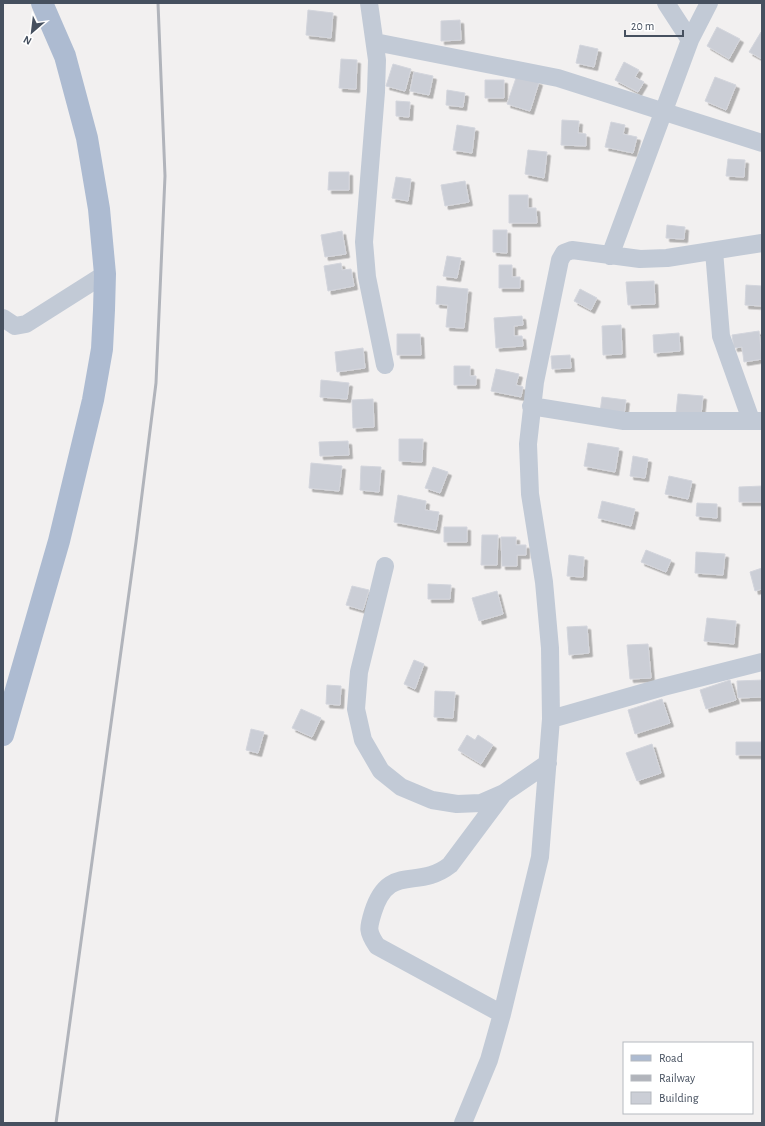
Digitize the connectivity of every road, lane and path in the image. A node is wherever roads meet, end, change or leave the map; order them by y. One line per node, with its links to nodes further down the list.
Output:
1 (42, 3): 12 (main road)
2 (369, 3): 6 (street)
3 (666, 3): 5 (street)
4 (709, 3): 5 (street)
5 (690, 40): 7 (street)
6 (375, 42): 7 (street); 14 (street)
7 (664, 112): 8 (street); 11 (street)
8 (762, 143)
9 (762, 243): 10 (street)
10 (714, 251): 11 (street); 16 (street)
11 (610, 256): 15 (street)
12 (105, 274): 13 (street); 20 (main road)
13 (3, 318)
14 (385, 365)
15 (532, 406): 16 (street); 19 (street)
16 (757, 420)
17 (386, 566): 22 (street)
18 (762, 662): 19 (street)
19 (552, 719): 21 (street)
20 (3, 734)
21 (548, 763): 22 (street); 23 (street)
22 (504, 793): 23 (street)
23 (502, 1014): 24 (street)
24 (463, 1123)

